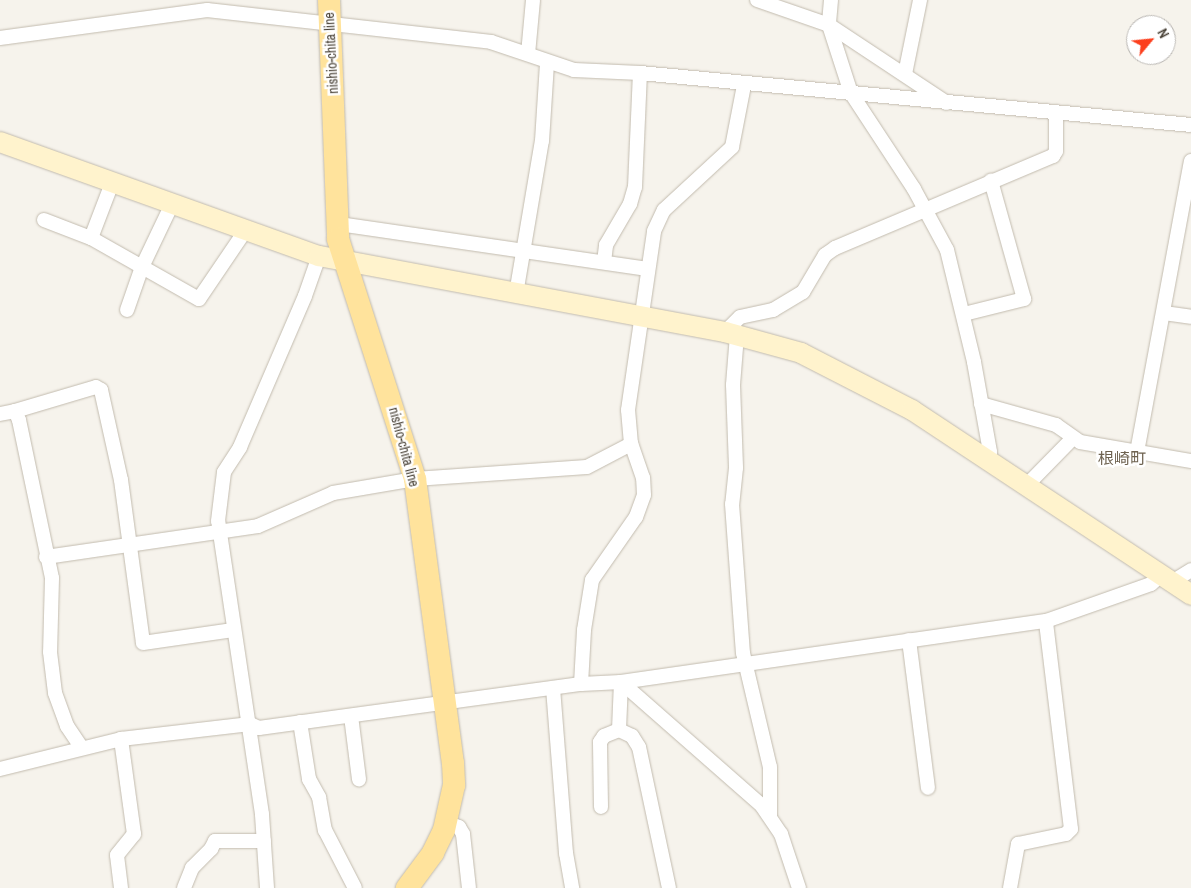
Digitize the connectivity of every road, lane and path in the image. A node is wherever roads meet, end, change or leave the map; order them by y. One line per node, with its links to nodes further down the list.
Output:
1 (329, 0): 6 (main road, nishio-chita line)
2 (533, 0): 9 (street)
3 (757, 0): 7 (street)
4 (831, 0): 7 (street)
5 (920, 0): 12 (street)
6 (330, 24): 8 (street); 9 (street); 25 (main road, nishio-chita line)
7 (829, 25): 12 (street); 14 (street)
8 (0, 38)
9 (528, 54): 10 (street)
10 (547, 63): 11 (street); 28 (street)
11 (640, 73): 13 (street); 30 (street)
12 (905, 74): 15 (street)
13 (744, 85): 14 (street); 33 (street)
14 (851, 93): 15 (street); 23 (street)
15 (947, 103): 16 (street)
16 (1056, 113): 17 (street); 20 (street)
17 (1191, 125)
18 (0, 142): 21 (street)
19 (1191, 162): 36 (street)
20 (991, 181): 23 (street); 37 (street)
21 (112, 183): 22 (street); 27 (street)
22 (172, 204): 26 (street); 32 (street)
23 (925, 209): 37 (street); 40 (street)
24 (44, 220): 27 (street)
25 (339, 224): 28 (street); 31 (main road, nishio-chita line)
26 (245, 231): 29 (street); 32 (street)
27 (91, 238): 32 (street)
28 (524, 250): 30 (street); 34 (street)
29 (319, 256): 31 (street); 51 (street)
30 (604, 262): 33 (street)
31 (345, 263): 34 (street); 49 (main road, nishio-chita line)
32 (142, 267): 35 (street)
33 (648, 269): 38 (street)
34 (516, 294): 38 (street)
35 (127, 310)
36 (1164, 313): 39 (street); 46 (street)
37 (964, 314): 41 (street)
38 (642, 317): 40 (street); 45 (street)
39 (1191, 317)
40 (731, 333): 47 (street); 60 (street)
41 (981, 404): 44 (street); 47 (street)
42 (15, 411): 43 (street); 52 (street); 53 (street)
43 (0, 414)
44 (1073, 438): 46 (street); 50 (street)
45 (631, 444): 49 (street); 62 (street)
46 (1137, 452): 48 (street)
47 (988, 461): 50 (street)
48 (1191, 462)
49 (415, 478): 51 (street); 64 (main road, nishio-chita line)
50 (1026, 486): 55 (street)
51 (219, 531): 52 (street); 58 (street)
52 (130, 545): 53 (street); 58 (street)
53 (46, 557): 70 (street)
54 (1191, 570): 55 (street)
55 (1166, 578): 56 (street); 57 (street)
56 (1191, 595)
57 (1046, 621): 59 (street); 87 (street)
58 (233, 630): 67 (street)
59 (909, 640): 60 (street); 73 (street)
60 (746, 662): 61 (street); 75 (street)
61 (621, 682): 62 (street); 68 (street); 75 (street)
62 (581, 684): 63 (street)
63 (553, 688): 64 (street); 84 (street)
64 (444, 703): 65 (street); 76 (main road, nishio-chita line)
65 (350, 716): 66 (street); 72 (street)
66 (300, 722): 67 (street); 81 (street)
67 (250, 724): 69 (street); 77 (street)
68 (619, 730): 74 (street); 85 (street)
69 (121, 739): 70 (street); 78 (street)
70 (80, 747): 71 (street)
71 (0, 769)
72 (359, 779)
73 (928, 788)
74 (601, 807)
75 (770, 815): 86 (street)
76 (446, 822): 82 (main road, nishio-chita line); 83 (street)
77 (264, 841): 79 (street); 80 (street)
78 (120, 888)
79 (184, 888)
80 (267, 888)
81 (354, 888)
82 (407, 888)
83 (469, 888)
84 (572, 888)
85 (669, 888)
86 (799, 888)
87 (1010, 888)

